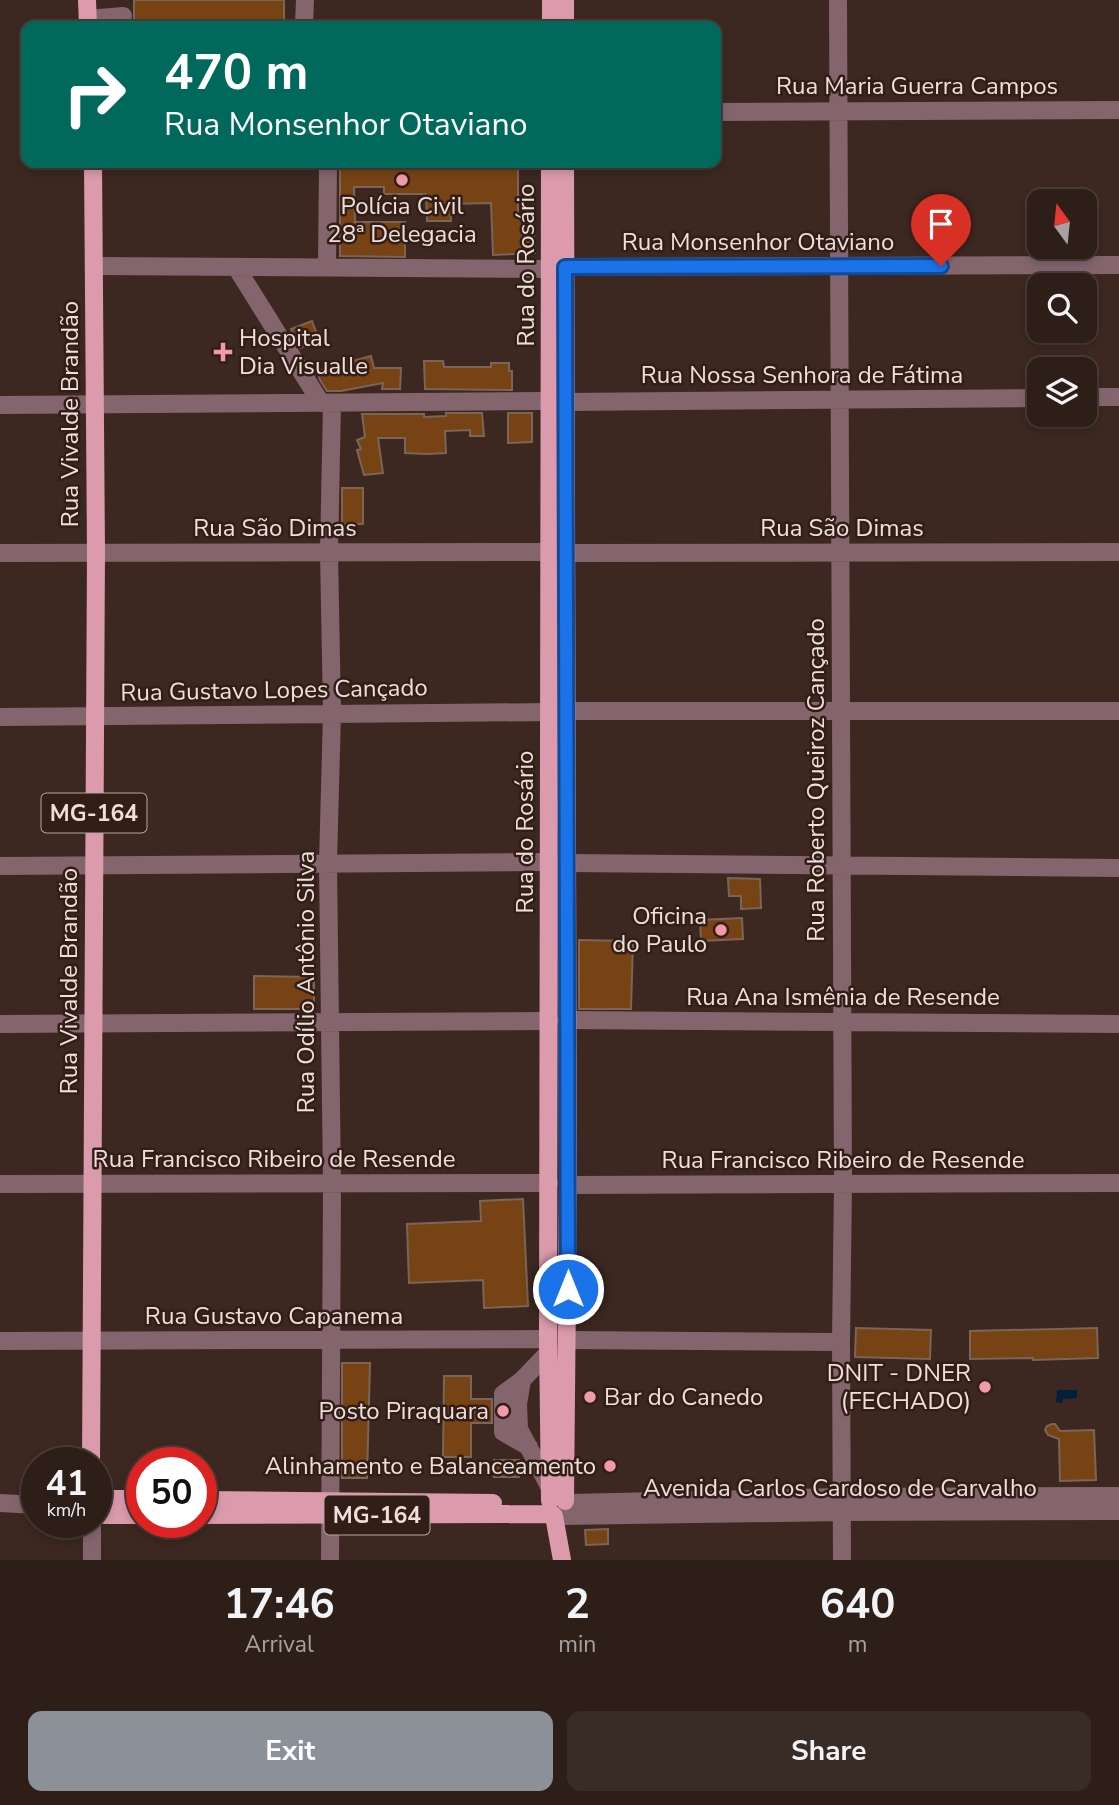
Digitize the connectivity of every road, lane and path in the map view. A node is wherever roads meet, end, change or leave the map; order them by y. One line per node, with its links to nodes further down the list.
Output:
1 (304, 0): 7 (street)
2 (551, 0): 8 (main road)
3 (565, 0): 9 (main road)
4 (838, 0): 11 (street, Rua Roberto Queiroz Cançado)
5 (87, 10): 6 (street)
6 (122, 14)
7 (304, 21)
8 (551, 21)
9 (565, 21)
10 (1119, 110): 11 (street, Rua Maria Guerra Campos)
11 (838, 111): 12 (street, Rua Maria Guerra Campos); 19 (street, Rua Roberto Queiroz Cançado)
12 (721, 112)
13 (93, 168): 18 (main road, Rua Vivalde Brandão / MG-164)
14 (328, 168): 21 (street)
15 (551, 168): 22 (main road, Rua do Rosário)
16 (565, 168): 22 (main road, Rua do Rosário)
17 (1119, 265): 19 (street, Rua Monsenhor Otaviano)
18 (93, 266): 20 (street, Rua Monsenhor Otaviano); 30 (main road, Rua Vivalde Brandão / MG-164)
19 (839, 266): 22 (street, Rua Monsenhor Otaviano); 26 (street, Rua Roberto Queiroz Cançado)
20 (236, 267): 21 (street, Rua Monsenhor Otaviano); 28 (street)
21 (327, 267): 22 (street, Rua Monsenhor Otaviano)
22 (558, 268): 27 (main road, Rua do Rosário)
23 (1097, 397): 24 (street)
24 (1119, 397)
25 (1027, 398): 26 (street, Rua Nossa Senhora de Fátima)
26 (839, 399): 27 (street, Rua Nossa Senhora de Fátima); 32 (street, Rua Roberto Queiroz Cançado)
27 (558, 401): 28 (street, Rua Nossa Senhora de Fátima); 31 (main road, Rua do Rosário)
28 (326, 403): 30 (street, Rua Nossa Senhora de Fátima); 36 (street, Rua Odílio Antônio Silva)
29 (0, 405): 30 (street, Rua Nossa Senhora de Fátima)
30 (94, 405): 35 (main road, Rua Vivalde Brandão / MG-164)
31 (558, 552): 32 (street, Rua São Dimas); 36 (street, Rua São Dimas); 37 (main road, Rua do Rosário)
32 (840, 552): 33 (street, Rua São Dimas); 38 (street, Rua Roberto Queiroz Cançado)
33 (1119, 552)
34 (0, 553): 35 (street, Rua São Dimas)
35 (96, 553): 36 (street, Rua São Dimas); 42 (main road, Rua Vivalde Brandão / MG-164)
36 (329, 553): 40 (street, Rua Odílio Antônio Silva)
37 (558, 711): 38 (street, Rua Gustavo Lopes Cançado); 40 (street, Rua Gustavo Lopes Cançado); 43 (main road, Rua do Rosário)
38 (841, 711): 39 (street, Rua Gustavo Lopes Cançado); 46 (street, Rua Roberto Queiroz Cançado)
39 (1119, 711)
40 (332, 713): 42 (street, Rua Gustavo Lopes Cançado); 44 (street, Rua Odílio Antônio Silva)
41 (0, 717): 42 (street, Rua Gustavo Lopes Cançado)
42 (95, 717): 45 (main road, Rua Vivalde Brandão / MG-164)
43 (558, 862): 44 (street); 46 (street); 49 (main road, Rua do Rosário); 50 (main road, Rua do Rosário)
44 (328, 863): 45 (street); 51 (street, Rua Odílio Antônio Silva)
45 (94, 865): 47 (street); 53 (main road, Rua Vivalde Brandão / MG-164)
46 (841, 865): 48 (street); 52 (street, Rua Roberto Queiroz Cançado)
47 (0, 866)
48 (1119, 868)
49 (567, 1020): 52 (street, Rua Ana Ismênia de Resende); 62 (main road, Rua do Rosário)
50 (549, 1021): 51 (street); 56 (main road, Rua do Rosário)
51 (330, 1022): 53 (street); 60 (street, Rua Odílio Antônio Silva)
52 (842, 1022): 55 (street, Rua Ana Ismênia de Resende); 61 (street, Rua Roberto Queiroz Cançado)
53 (93, 1023): 54 (street); 59 (main road, Rua Vivalde Brandão / MG-164)
54 (0, 1024)
55 (1119, 1024)
56 (549, 1183): 60 (street, Rua Francisco Ribeiro de Resende); 68 (main road, Rua do Rosário)
57 (1119, 1183): 61 (street, Rua Francisco Ribeiro de Resende)
58 (0, 1184): 59 (street, Rua Francisco Ribeiro de Resende)
59 (93, 1184): 60 (street, Rua Francisco Ribeiro de Resende); 66 (main road, Rua Vivalde Brandão / MG-164)
60 (332, 1184): 63 (street, Rua Odílio Antônio Silva)
61 (843, 1184): 62 (street, Rua Francisco Ribeiro de Resende); 67 (street, Rua Roberto Queiroz Cançado)
62 (568, 1185): 64 (main road, Rua do Rosário)
63 (333, 1340): 66 (street, Rua Gustavo Capanema); 68 (street, Rua Gustavo Capanema); 76 (street, Rua Odílio Antônio Silva)
64 (567, 1340): 67 (street); 74 (main road, Rua do Rosário)
65 (0, 1341): 66 (street, Rua Gustavo Capanema)
66 (92, 1341): 69 (main road, Rua Vivalde Brandão / MG-164)
67 (841, 1342): 73 (street, Rua Roberto Queiroz Cançado)
68 (548, 1346): 74 (main road, Rua do Rosário); 74 (street)
69 (91, 1447)
70 (1119, 1496): 73 (street, Avenida Carlos Cardoso de Carvalho)
71 (0, 1503): 72 (street)
72 (21, 1504)
73 (842, 1504): 74 (street, Avenida Carlos Cardoso de Carvalho); 77 (street, Avenida Carlos Cardoso de Carvalho); 82 (street, Rua Roberto Queiroz Cançado)
74 (556, 1506): 76 (main road, Avenida Carlos Cardoso de Carvalho / MG-164); 81 (main road)
75 (217, 1507): 76 (main road, Avenida Carlos Cardoso de Carvalho / MG-164)
76 (330, 1507): 80 (street, Rua Odílio Antônio Silva)
77 (1119, 1511)
78 (92, 1538): 79 (street)
79 (92, 1560)
80 (330, 1560)
81 (562, 1560)
82 (842, 1560)

